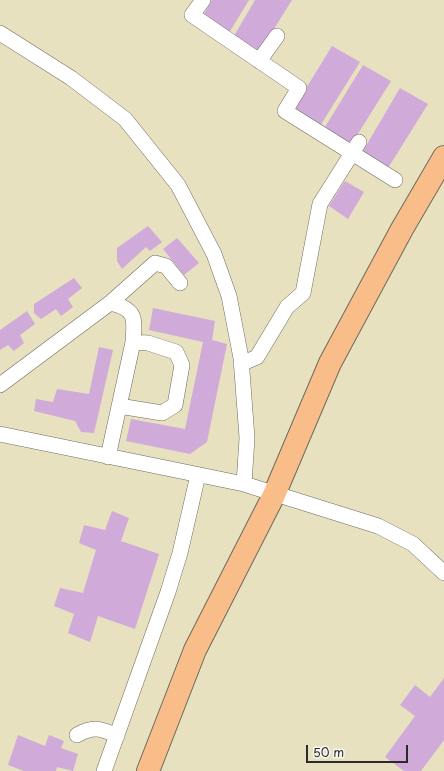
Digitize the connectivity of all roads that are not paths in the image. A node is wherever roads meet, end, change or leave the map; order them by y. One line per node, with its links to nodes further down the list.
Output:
1 (203, 0): 4 (street)
2 (0, 33): 11 (street)
3 (277, 36): 4 (street)
4 (259, 61): 5 (street)
5 (355, 147): 7 (street); 11 (street)
6 (444, 157): 18 (main road)
7 (395, 180)
8 (180, 283): 9 (street)
9 (110, 303): 10 (street); 12 (street)
10 (134, 342): 13 (street); 13 (street)
11 (241, 364): 17 (street)
12 (0, 385)
13 (119, 406): 15 (street)
14 (0, 434): 15 (street)
15 (108, 457): 16 (street)
16 (198, 475): 17 (street); 21 (street)
17 (244, 484): 18 (street)
18 (274, 495): 19 (street); 23 (main road)
19 (444, 573)
20 (77, 735): 21 (street)
21 (117, 736): 22 (street)
22 (104, 771)
23 (148, 771)

